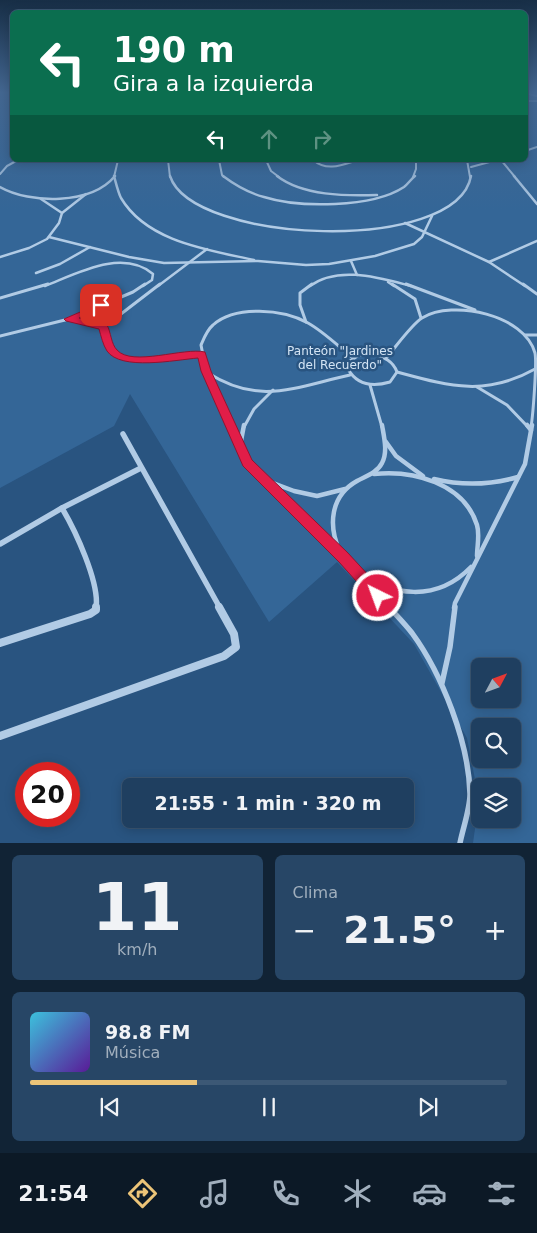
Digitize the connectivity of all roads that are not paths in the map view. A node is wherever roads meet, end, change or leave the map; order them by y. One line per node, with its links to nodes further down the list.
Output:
1 (14, 162): 12 (lane)
2 (117, 162): 16 (lane)
3 (168, 162): 24 (lane)
4 (220, 162): 19 (lane)
5 (266, 162): 19 (lane)
6 (316, 162): 7 (lane)
7 (352, 162)
8 (416, 162): 19 (lane)
9 (468, 162): 14 (lane)
10 (490, 162): 14 (lane)
11 (503, 162): 21 (lane)
12 (10, 164): 13 (lane); 15 (lane)
13 (0, 165)
14 (471, 167): 23 (lane)
15 (0, 174)
16 (114, 176): 18 (lane); 29 (lane)
17 (0, 188): 20 (lane)
18 (88, 192): 20 (lane); 22 (lane)
19 (387, 195)
20 (41, 199): 22 (lane)
21 (537, 204)
22 (62, 213): 26 (lane)
23 (432, 216): 24 (lane); 25 (lane)
24 (405, 223): 25 (lane)
25 (425, 231): 31 (lane); 33 (lane)
26 (49, 237): 28 (lane); 30 (lane)
27 (537, 241): 33 (lane)
28 (90, 247): 34 (lane); 35 (lane)
29 (207, 249): 32 (lane); 34 (lane)
30 (0, 257)
31 (351, 261): 32 (lane); 36 (lane)
32 (258, 262): 34 (lane)
33 (489, 262): 38 (lane)
34 (188, 264): 44 (lane)
35 (36, 273)
36 (357, 275): 37 (lane); 43 (lane)
37 (384, 280): 40 (lane); 41 (lane)
38 (537, 294)
39 (0, 298): 42 (lane)
40 (480, 312): 41 (lane); 46 (lane)
41 (421, 318): 50 (lane)
42 (69, 319): 44 (lane); 47 (lane)
43 (306, 322): 48 (lane); 49 (lane)
44 (104, 327): 48 (lane)
45 (537, 334): 46 (lane)
46 (525, 335): 51 (lane)
47 (0, 336)
48 (202, 354): 52 (lane)
49 (353, 358): 50 (lane); 54 (lane)
50 (386, 358): 53 (lane)
51 (535, 369): 56 (lane); 58 (lane)
52 (206, 371): 57 (lane); 61 (lane)
53 (397, 372): 55 (lane); 56 (lane)
54 (350, 375): 55 (lane); 57 (lane)
55 (370, 385): 60 (lane)
56 (475, 386): 58 (lane)
57 (273, 390): 61 (lane)
58 (531, 430): 64 (lane)
59 (123, 434): 62 (street)
60 (386, 442): 63 (lane); 65 (lane)
61 (240, 447): 66 (lane)
62 (141, 468): 68 (street); 74 (street)
63 (374, 474): 65 (lane); 67 (lane)
64 (518, 476): 65 (lane); 71 (lane)
65 (424, 477): 71 (lane)
66 (263, 479): 67 (lane); 70 (lane)
67 (346, 489): 70 (lane)
68 (62, 508): 69 (street); 72 (street)
69 (0, 544)
70 (344, 558): 71 (lane); 73 (lane)
71 (476, 560): 73 (lane)
72 (0, 643)
73 (442, 683): 75 (lane)
74 (0, 736)
75 (460, 843)

